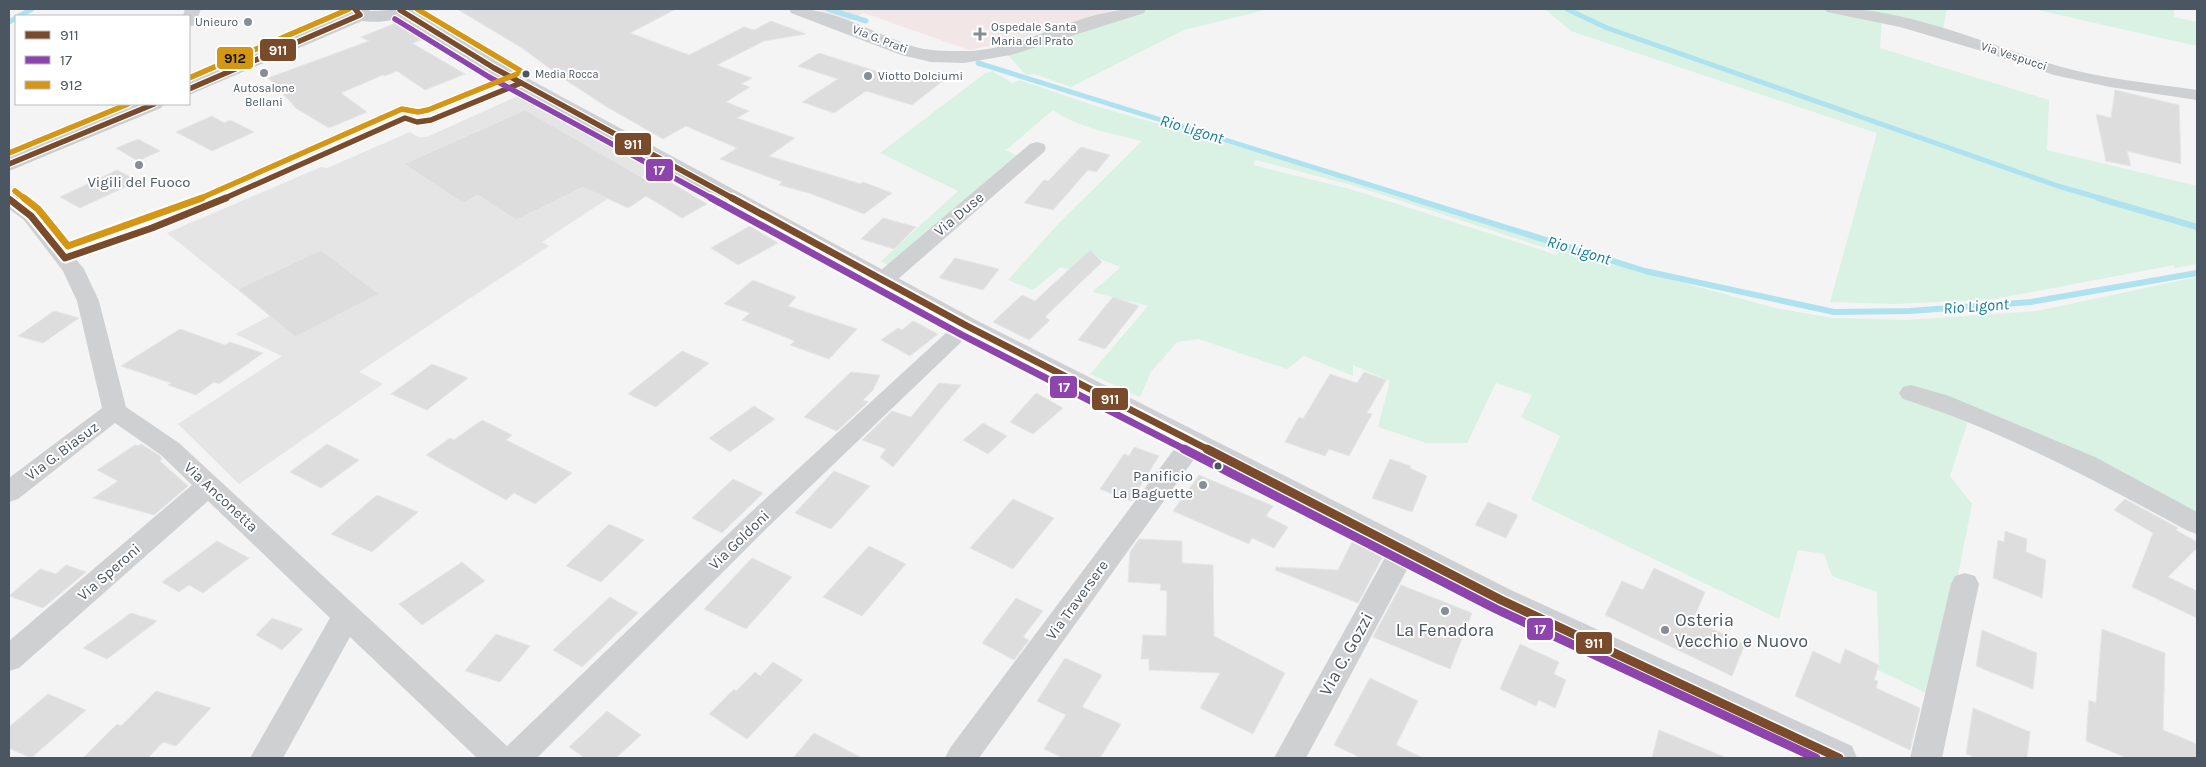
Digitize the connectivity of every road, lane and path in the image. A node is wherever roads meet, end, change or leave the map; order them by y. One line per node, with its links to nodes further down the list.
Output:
1 (401, 9): 5 (main road); 12 (main road)
2 (798, 9): 3 (street, Via G. Prati)
3 (1137, 9)
4 (1833, 9): 7 (street, Via Vespucci)
5 (357, 12): 6 (main road)
6 (190, 89)
7 (2197, 94)
8 (152, 105): 10 (main road)
9 (1037, 148): 12 (street, Via Duse)
10 (9, 164)
11 (10, 202): 15 (street)
12 (882, 281): 13 (main road)
13 (967, 326): 16 (main road); 26 (street, Via Goldoni)
14 (1911, 393): 19 (street)
15 (115, 411): 17 (street, Via Anconetta); 18 (street, Via G. Biasuz)
16 (1193, 442): 20 (main road); 27 (street, Via Traversere)
17 (209, 485): 22 (street, Via Anconetta); 23 (street, Via Speroni)
18 (9, 492)
19 (2197, 524)
20 (1403, 551): 28 (street, Via C. Gozzi); 29 (main road)
21 (1965, 584): 30 (street)
22 (347, 615): 24 (street); 25 (street, Via Anconetta)
23 (9, 659)
24 (266, 758)
25 (498, 758)
26 (516, 758)
27 (961, 758)
28 (1290, 758)
29 (1839, 758)
30 (1926, 758)

